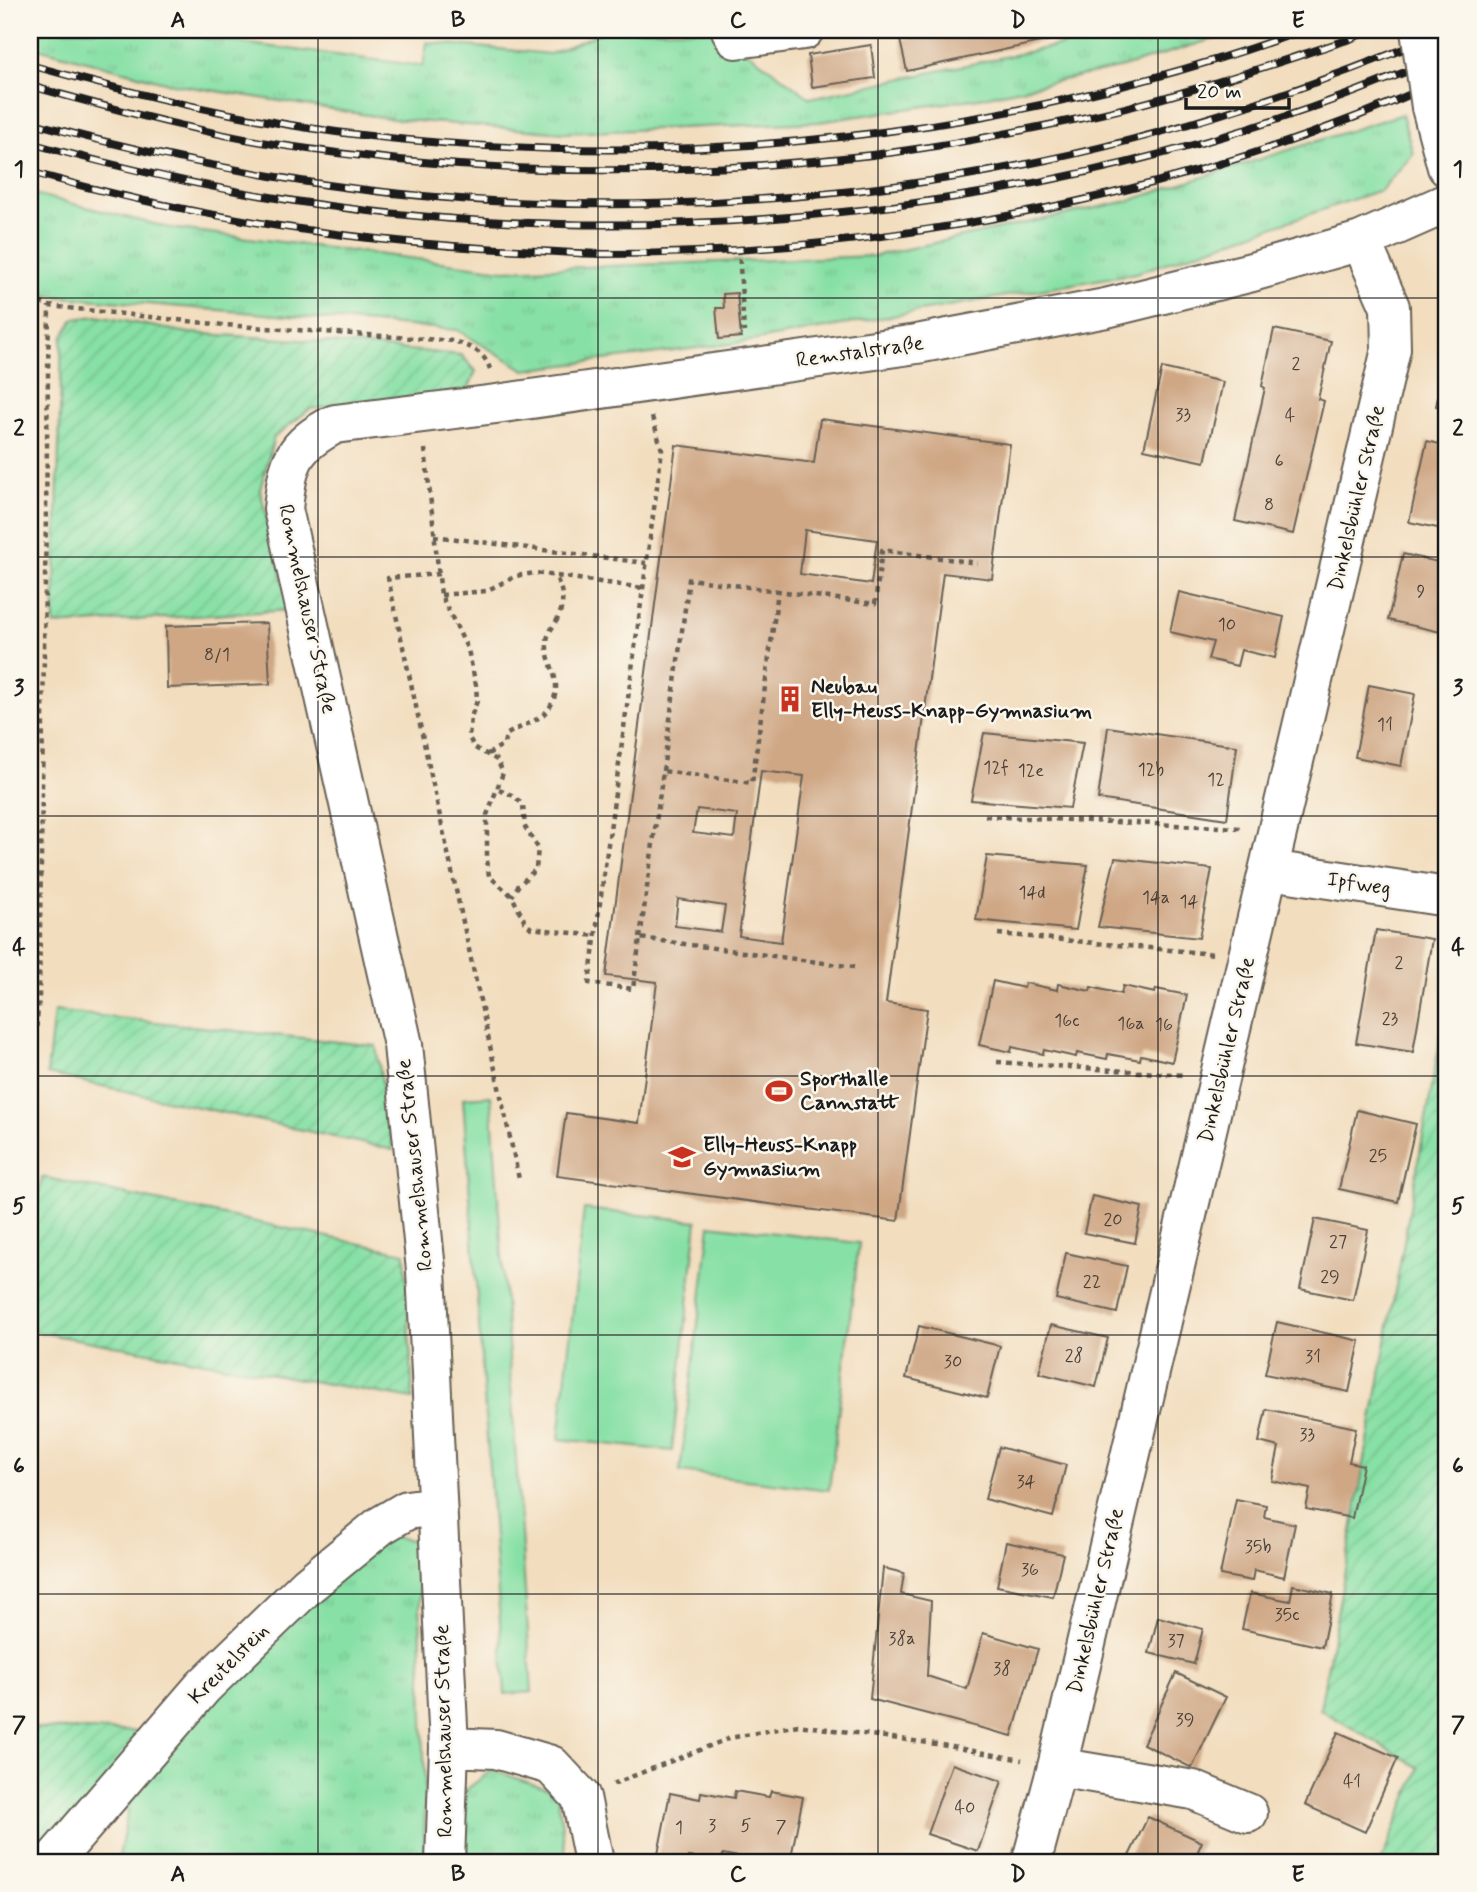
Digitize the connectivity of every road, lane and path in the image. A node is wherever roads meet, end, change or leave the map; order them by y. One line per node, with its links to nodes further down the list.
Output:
1 (731, 30): 2 (street)
2 (804, 30)
3 (1419, 30): 4 (street, bridge)
4 (1447, 167)
5 (1447, 203): 6 (street, Remstalstraße)
6 (1361, 241): 11 (street, Remstalstraße); 27 (street, Dinkelsbühler Straße)
7 (739, 249): 10 (path)
8 (30, 299): 9 (path)
9 (49, 306): 12 (path); 38 (path)
10 (744, 329)
11 (643, 383): 12 (street, Remstalstraße); 16 (path)
12 (496, 404): 13 (street, Remstalstraße)
13 (421, 413): 14 (street, Remstalstraße); 15 (path)
14 (286, 480): 40 (street, Rommelshauser Straße)
15 (434, 536): 16 (path); 18 (path)
16 (646, 563): 20 (path)
17 (977, 563): 21 (path)
18 (439, 574): 22 (path); 39 (path)
19 (555, 576): 20 (path); 22 (path); 23 (path)
20 (643, 588): 32 (path)
21 (778, 591): 24 (path); 24 (path)
22 (441, 595): 23 (path)
23 (488, 754): 25 (path)
24 (663, 771): 33 (path)
25 (499, 790): 29 (path); 29 (path)
26 (985, 816): 27 (path)
27 (1279, 830): 28 (street, Dinkelsbühler Straße)
28 (1270, 870): 30 (street, Ipfweg); 34 (street, Dinkelsbühler Straße)
29 (512, 896): 32 (path)
30 (1447, 897)
31 (998, 934): 34 (path)
32 (596, 936): 33 (path)
33 (640, 938): 35 (path)
34 (1249, 957): 37 (street, Dinkelsbühler Straße)
35 (854, 967)
36 (997, 1062): 37 (path)
37 (1221, 1077): 42 (street, Dinkelsbühler Straße)
38 (30, 1107)
39 (519, 1180)
40 (437, 1506): 41 (street, Rommelshauser Straße); 46 (street, Kreutelstein)
41 (449, 1747): 43 (street); 47 (street, Rommelshauser Straße)
42 (1057, 1767): 43 (path); 44 (street); 45 (street, Dinkelsbühler Straße)
43 (581, 1797): 48 (street)
44 (1248, 1813)
45 (1033, 1861)
46 (52, 1862)
47 (445, 1862)
48 (594, 1862)

